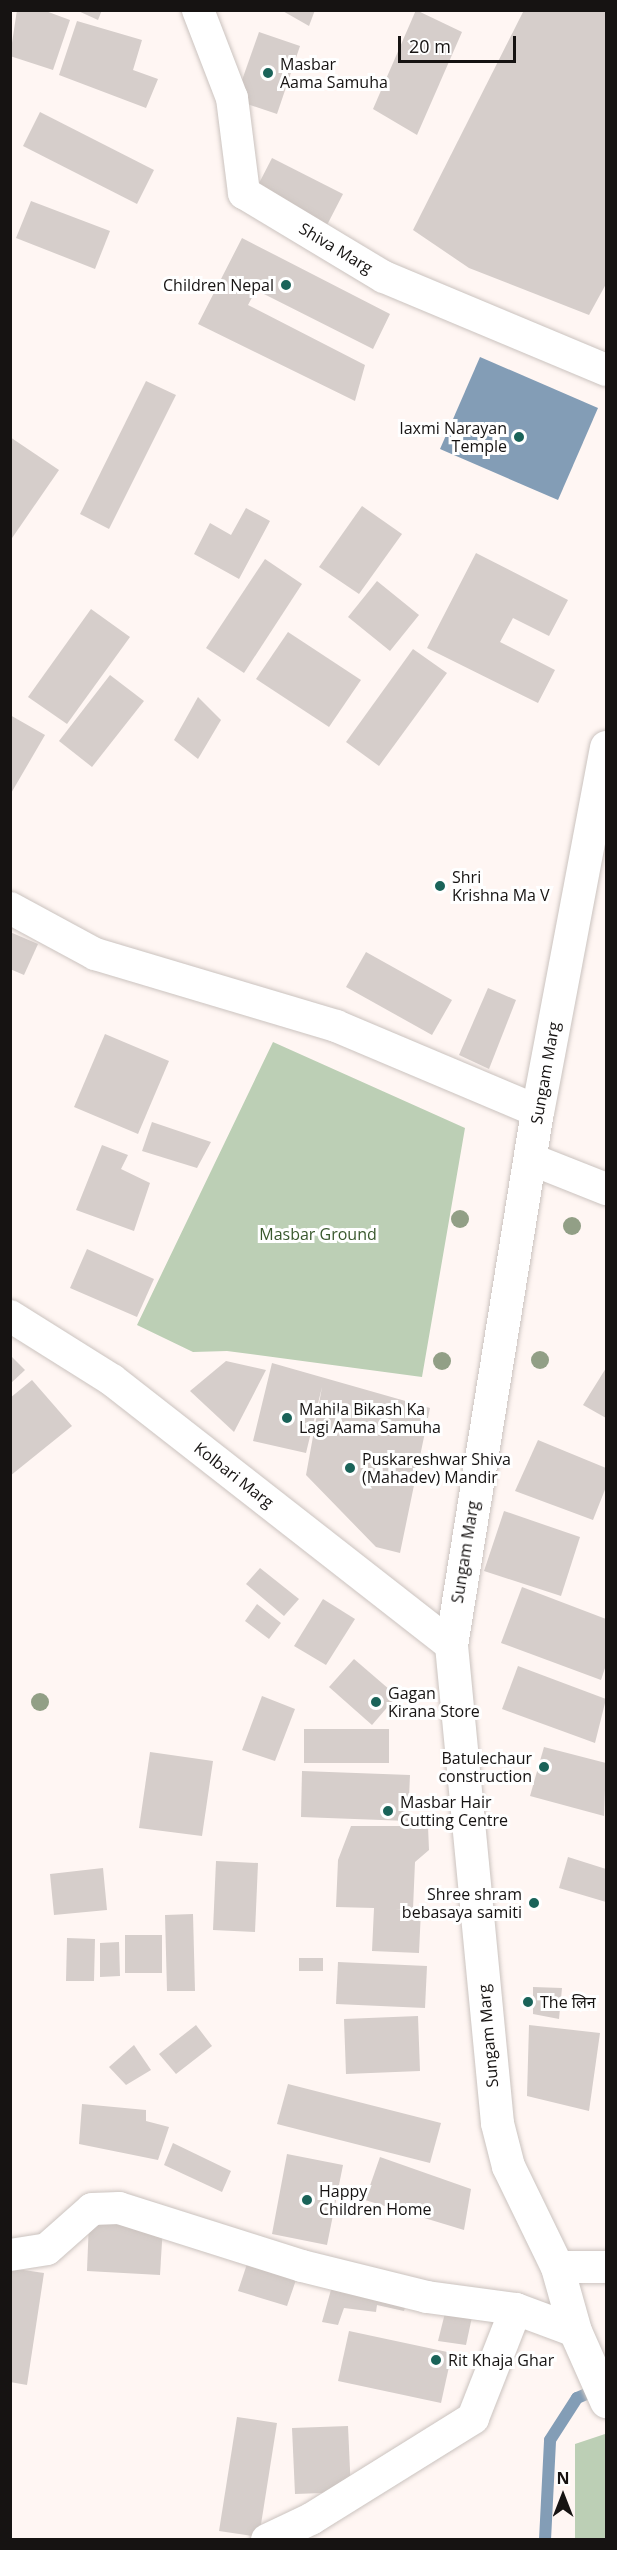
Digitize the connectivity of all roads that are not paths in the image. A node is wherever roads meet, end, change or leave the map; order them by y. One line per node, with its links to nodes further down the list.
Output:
1 (198, 10): 2 (street, Shiva Marg)
2 (606, 370)
3 (606, 747): 5 (main road, Sungam Marg)
4 (10, 908): 5 (street)
5 (537, 1111): 6 (main road, Sungam Marg)
6 (533, 1161): 7 (street); 9 (main road, Sungam Marg)
7 (606, 1189)
8 (10, 1316): 9 (street, Kolbari Marg)
9 (451, 1645): 11 (main road, Sungam Marg)
10 (10, 2255): 13 (street)
11 (557, 2267): 12 (street); 14 (main road, Sungam Marg)
12 (606, 2267)
13 (516, 2309): 14 (street); 16 (street)
14 (580, 2341): 15 (main road, Sungam Marg)
15 (606, 2401)
16 (267, 2540)

